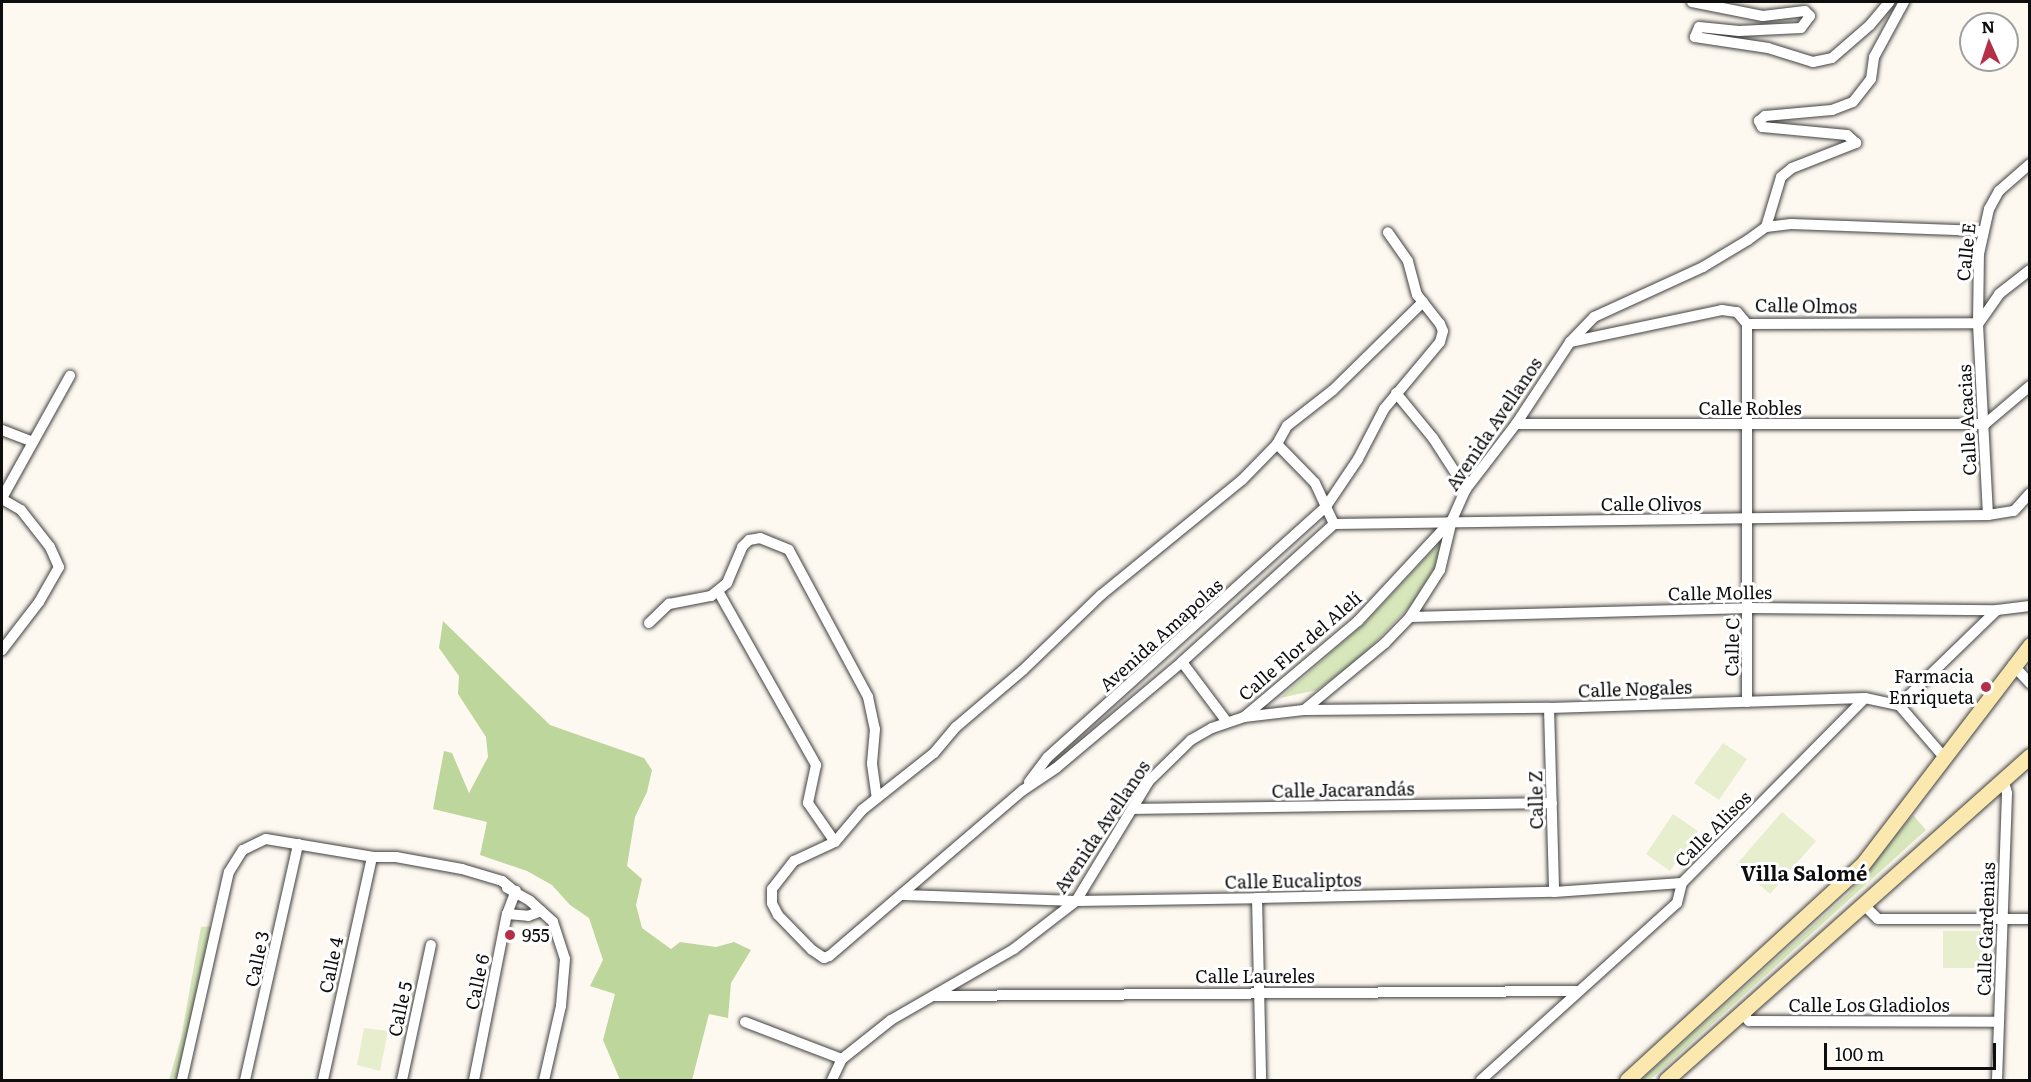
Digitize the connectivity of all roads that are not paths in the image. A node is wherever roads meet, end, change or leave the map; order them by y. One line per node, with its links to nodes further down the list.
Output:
1 (1692, 2): 2 (street)
2 (1889, 2)
3 (1904, 2): 5 (street)
4 (2030, 164): 6 (street, Calle E)
5 (1767, 227): 6 (street); 12 (street, Avenida Avellanos)
6 (1983, 231): 10 (street, Calle E)
7 (1388, 232): 9 (street)
8 (2030, 270): 10 (street)
9 (1423, 302): 15 (street, Avenida Amapolas); 21 (street)
10 (1978, 323): 11 (street, Calle Olmos); 17 (street, Calle Acacias)
11 (1747, 324): 12 (street, Calle Olmos); 18 (street, Calle C)
12 (1570, 342): 16 (street, Avenida Avellanos)
13 (70, 376): 20 (street)
14 (2030, 386): 17 (street)
15 (1396, 393): 22 (street); 25 (street, Avenida Amapolas)
16 (1516, 424): 18 (street, Calle Robles); 22 (street, Avenida Avellanos)
17 (1984, 424): 18 (street, Calle Robles); 26 (street, Calle Acacias)
18 (1749, 425): 28 (street, Calle C)
19 (2, 430): 20 (street)
20 (33, 442): 24 (street)
21 (1277, 444): 25 (street); 52 (street)
22 (1466, 489): 27 (street, Avenida Avellanos)
23 (2028, 497): 26 (street, Calle Olivos)
24 (2, 499): 37 (street)
25 (1325, 508): 29 (street); 51 (street, Avenida Amapolas)
26 (1988, 515): 28 (street, Calle Olivos)
27 (1452, 520): 28 (street, Calle Olivos); 29 (street, Calle Olivos); 34 (street, Avenida Avellanos); 46 (street, Calle Flor del Alelí)
28 (1749, 520): 32 (street, Calle C)
29 (1334, 525): 38 (street, Avenida Amapolas)
30 (718, 591): 35 (street); 52 (street); 55 (street)
31 (2030, 606): 33 (street, Calle Molles)
32 (1749, 608): 33 (street, Calle Molles); 34 (street, Calle Molles); 42 (street, Calle C)
33 (1997, 610): 43 (street)
34 (1410, 617): 45 (street, Avenida Avellanos)
35 (649, 623)
36 (2030, 645): 39 (main road)
37 (2, 650)
38 (1182, 662): 47 (street); 51 (street, Avenida Amapolas)
39 (2013, 665): 40 (street); 48 (main road)
40 (2030, 683)
41 (1865, 698): 42 (street, Calle Nogales); 43 (street, Calle Nogales); 58 (street, Calle Alisos)
42 (1747, 702): 44 (street, Calle Nogales)
43 (1899, 705): 48 (street)
44 (1549, 708): 45 (street, Calle Nogales); 53 (street, Calle Z)
45 (1304, 710): 46 (street, Avenida Avellanos)
46 (1244, 717): 47 (street, Avenida Avellanos)
47 (1227, 722): 54 (street, Avenida Avellanos)
48 (1943, 756): 86 (main road)
49 (2030, 756): 50 (main road)
50 (2003, 779): 64 (main road); 67 (street, Calle Gardenias)
51 (1023, 790): 61 (street, Avenida Amapolas)
52 (877, 798): 55 (street)
53 (1552, 803): 54 (street, Calle Jacarandás); 60 (street, Calle Z)
54 (1133, 809): 63 (street, Avenida Avellanos)
55 (835, 842): 61 (street, Avenida Amapolas)
56 (298, 844): 57 (street); 77 (street); 78 (street, Calle 3)
57 (373, 857): 59 (street); 79 (street, Calle 4)
58 (1682, 883): 60 (street, Calle Eucaliptos); 70 (street, Calle Alisos)
59 (514, 890): 65 (street); 66 (street, Calle 6)
60 (1554, 892): 62 (street, Calle Eucaliptos)
61 (904, 895): 63 (street, Calle Eucaliptos)
62 (1257, 898): 63 (street, Calle Eucaliptos); 71 (street)
63 (1076, 901): 72 (street, Avenida Avellanos)
64 (1863, 904): 67 (street); 73 (main road)
65 (541, 910): 66 (street); 82 (street)
66 (507, 914): 81 (street, Calle 6)
67 (2003, 919): 68 (street); 75 (street, Calle Gardenias)
68 (2030, 919)
69 (431, 945): 80 (street, Calle 5)
70 (1576, 991): 71 (street, Calle Laureles); 85 (street, Calle Alisos)
71 (1260, 993): 72 (street, Calle Laureles); 84 (street)
72 (934, 996): 76 (street, Avenida Avellanos)
73 (1742, 1013): 75 (street, Calle Los Gladiolos); 87 (main road)
74 (745, 1022): 76 (street)
75 (1999, 1022): 88 (street, Calle Gardenias)
76 (842, 1059): 83 (street, Avenida Avellanos)
77 (182, 1080)
78 (245, 1080)
79 (323, 1080)
80 (402, 1080)
81 (474, 1080)
82 (544, 1080)
83 (832, 1080)
84 (1261, 1080)
85 (1481, 1080)
86 (1627, 1080)
87 (1666, 1080)
88 (1997, 1080)

